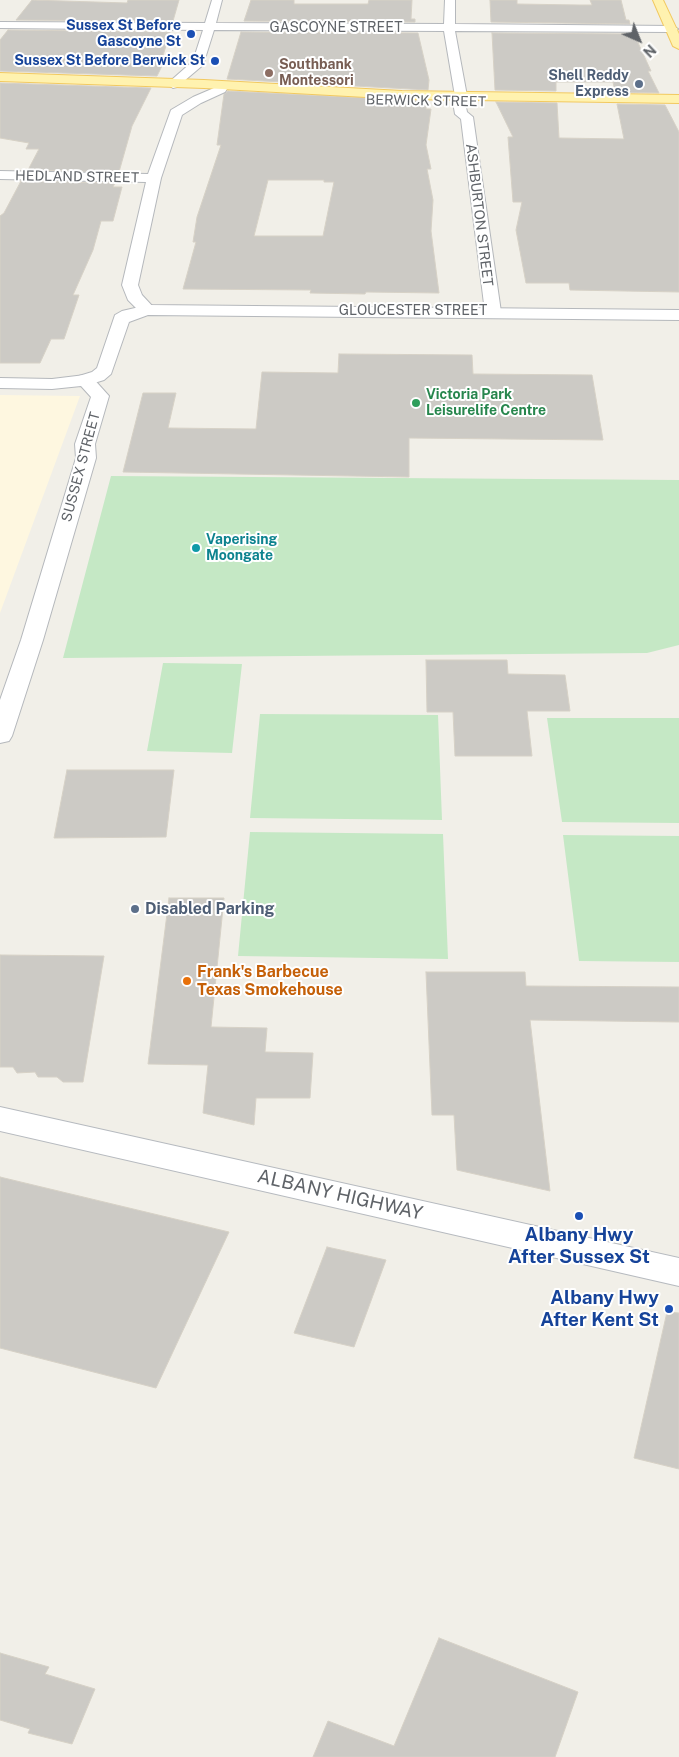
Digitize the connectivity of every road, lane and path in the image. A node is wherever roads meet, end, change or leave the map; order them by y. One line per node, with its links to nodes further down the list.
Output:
1 (216, 0): 5 (street)
2 (450, 0): 6 (street, ASHBURTON STREET)
3 (658, 0): 7 (main road)
4 (0, 25): 5 (street, GASCOYNE STREET)
5 (208, 28): 6 (street, GASCOYNE STREET); 9 (street)
6 (449, 29): 7 (street, GASCOYNE STREET); 14 (street, ASHBURTON STREET)
7 (672, 29): 8 (main road)
8 (679, 46)
9 (199, 62): 11 (street); 12 (street)
10 (0, 77): 11 (main road, BERWICK STREET)
11 (173, 84): 12 (main road, BERWICK STREET); 13 (main road, BERWICK STREET)
12 (204, 84): 14 (main road, BERWICK STREET)
13 (221, 89): 14 (main road, BERWICK STREET); 20 (street)
14 (460, 99): 15 (main road, BERWICK STREET); 16 (street); 18 (street, ASHBURTON STREET)
15 (679, 99)
16 (474, 103): 17 (main road, BERWICK STREET); 18 (street)
17 (679, 104)
18 (467, 117): 23 (street, ASHBURTON STREET)
19 (3, 175): 20 (street, HEDLAND STREET); 21 (street)
20 (154, 178): 22 (street)
21 (0, 189)
22 (148, 310): 23 (street, GLOUCESTER STREET); 25 (street)
23 (493, 312): 24 (street, GLOUCESTER STREET)
24 (679, 315)
25 (85, 380): 26 (street); 27 (street, SUSSEX STREET)
26 (0, 383)
27 (0, 736)
28 (0, 1118): 29 (street, ALBANY HIGHWAY)
29 (679, 1272)

